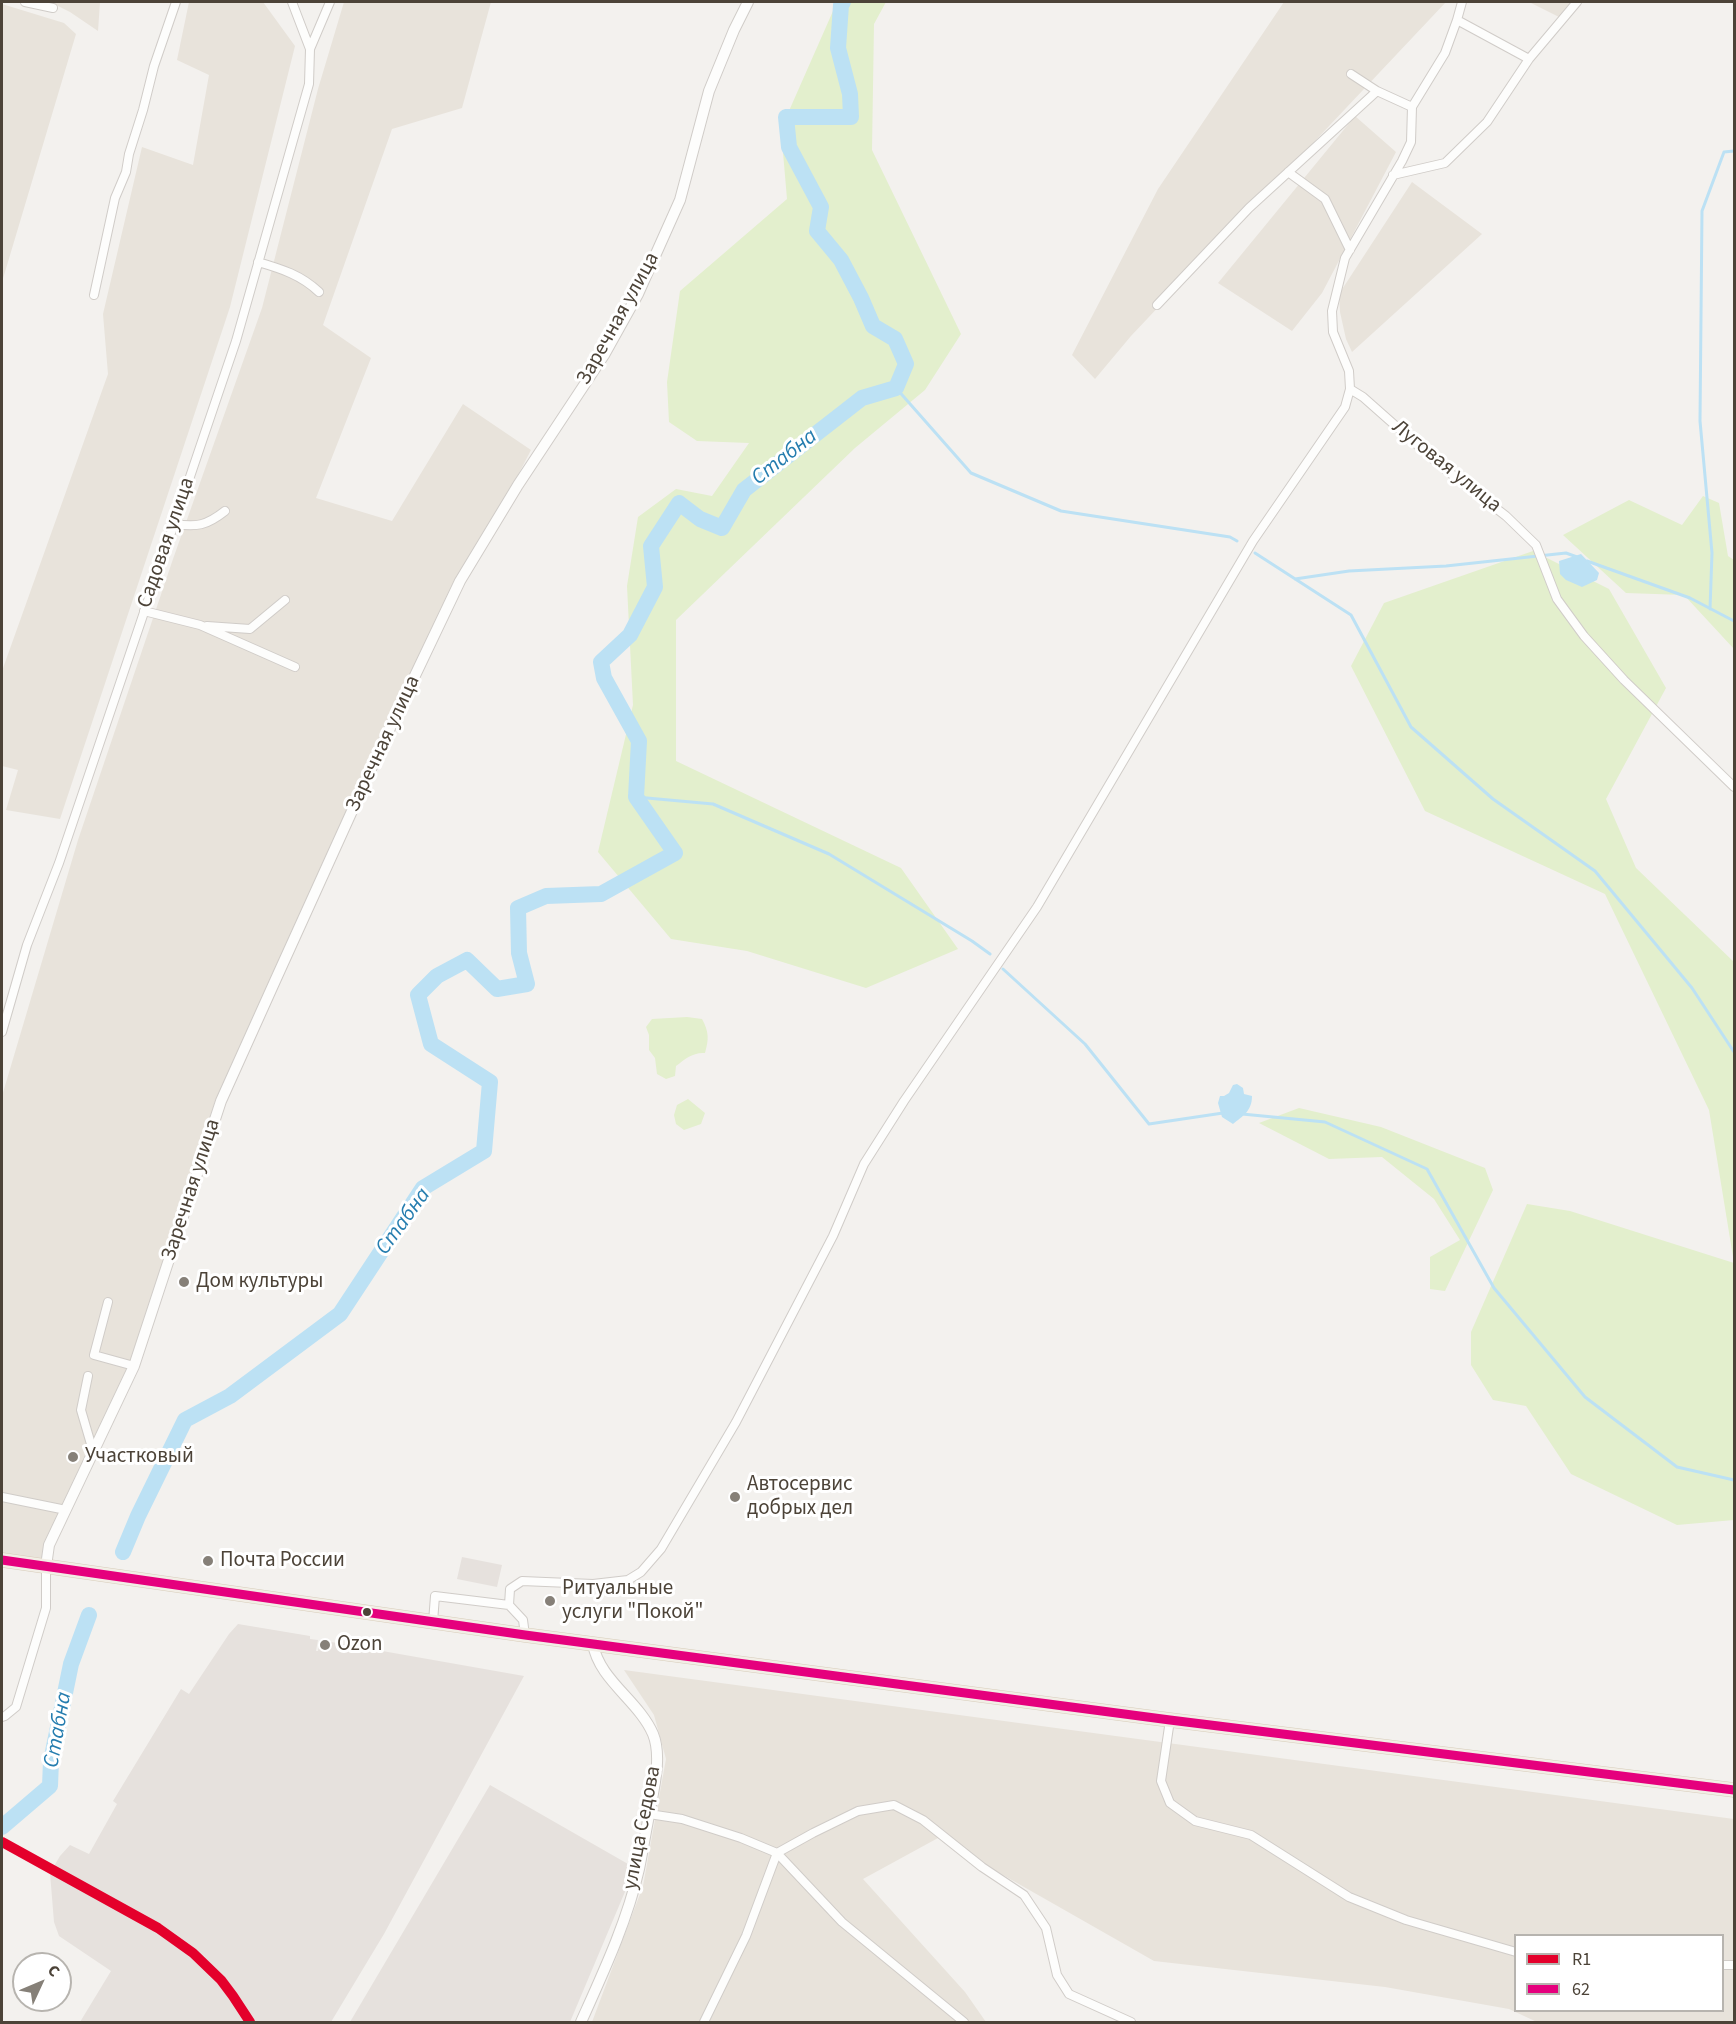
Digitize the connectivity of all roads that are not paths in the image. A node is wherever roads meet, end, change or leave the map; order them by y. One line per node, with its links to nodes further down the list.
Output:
1 (25, 2): 8 (street)
2 (176, 2): 20 (street)
3 (292, 2): 10 (street, Садовая улица)
4 (330, 2): 10 (street, Садовая улица)
5 (748, 2): 32 (street, Заречная улица)
6 (1462, 2): 9 (street)
7 (1577, 2): 11 (street)
8 (53, 8)
9 (1457, 20): 11 (street); 14 (street)
10 (310, 49): 18 (street, Садовая улица)
11 (1528, 59): 16 (street)
12 (1351, 74): 13 (street)
13 (1377, 91): 14 (street); 15 (street)
14 (1412, 107): 16 (street)
15 (1288, 172): 17 (street); 21 (street)
16 (1394, 176): 17 (street)
17 (1350, 250): 22 (street)
18 (258, 262): 19 (street); 24 (street, Садовая улица)
19 (319, 292)
20 (94, 295)
21 (1157, 305)
22 (1350, 389): 29 (street, Луговая улица); 39 (street)
23 (225, 511): 24 (street)
24 (174, 524): 26 (street, Садовая улица)
25 (285, 600): 27 (street)
26 (144, 610): 27 (street); 30 (street, Садовая улица)
27 (200, 625): 28 (street)
28 (295, 668)
29 (1734, 787)
30 (2, 1032)
31 (108, 1302): 32 (street)
32 (134, 1366): 34 (street, Заречная улица)
33 (88, 1376): 34 (street)
34 (93, 1452): 36 (street, Заречная улица)
35 (2, 1497): 36 (street)
36 (66, 1510): 38 (street, Заречная улица)
37 (2, 1560): 38 (main road)
38 (46, 1566): 40 (main road); 43 (street)
39 (509, 1605): 40 (street); 41 (street)
40 (433, 1622): 41 (main road)
41 (525, 1635): 42 (main road)
42 (593, 1644): 44 (main road); 46 (street, улица Седова)
43 (2, 1716)
44 (1170, 1720): 45 (main road); 48 (street)
45 (1734, 1790)
46 (649, 1814): 47 (street); 49 (street, улица Седова)
47 (777, 1853): 50 (street); 51 (street); 52 (street)
48 (1514, 1952)
49 (581, 2022)
50 (704, 2022)
51 (964, 2022)
52 (1131, 2022)

